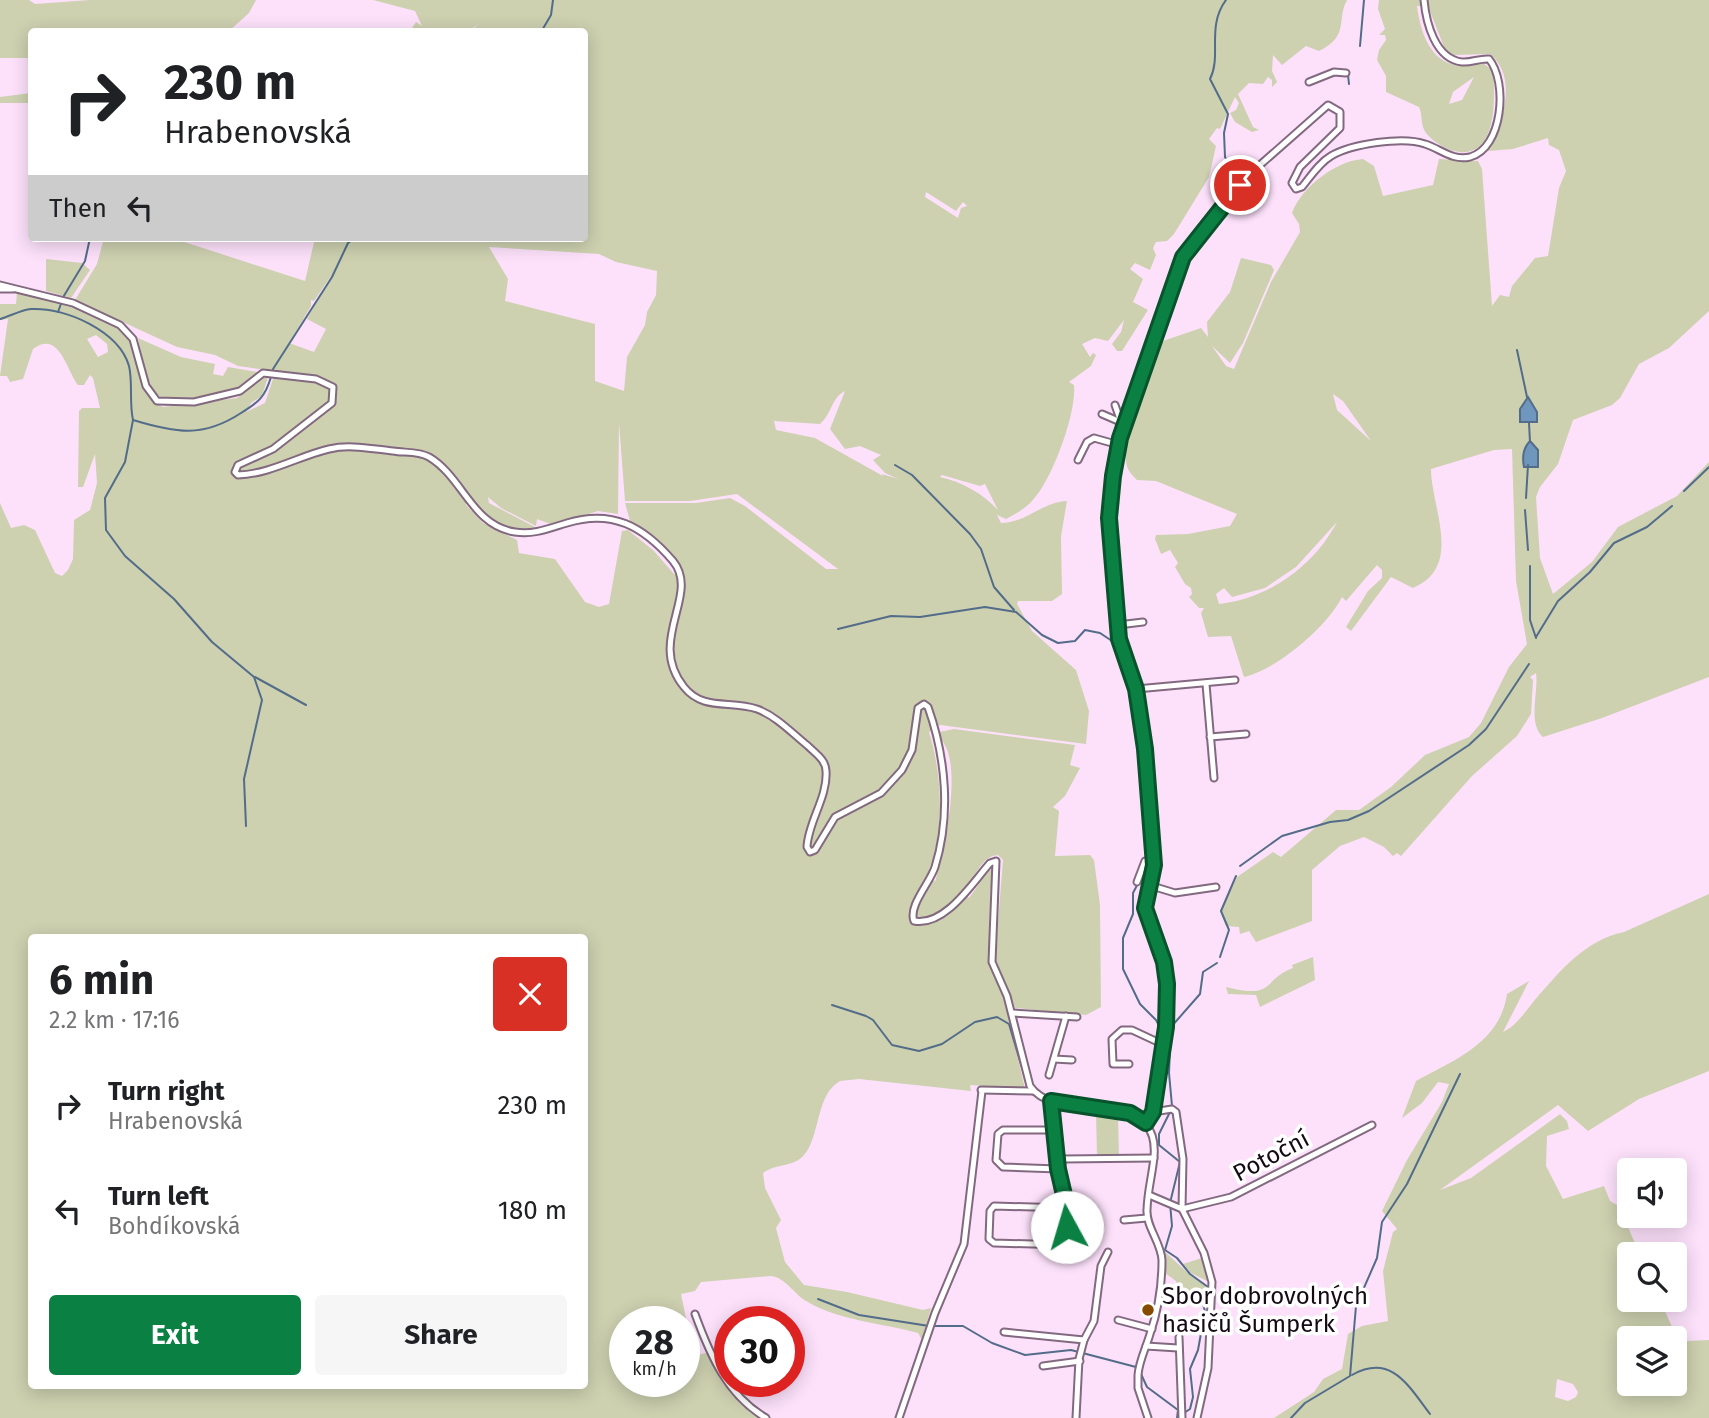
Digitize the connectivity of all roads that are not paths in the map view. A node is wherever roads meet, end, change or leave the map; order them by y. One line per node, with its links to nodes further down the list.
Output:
1 (1424, 0): 7 (street)
2 (1346, 73): 3 (street)
3 (1309, 82)
4 (0, 287): 22 (street)
5 (1115, 405): 7 (street)
6 (1102, 414): 7 (street)
7 (1123, 423): 8 (street)
8 (1117, 444): 9 (street); 11 (street)
9 (1078, 460)
10 (1143, 622): 11 (street)
11 (1118, 625): 14 (street)
12 (1235, 680): 13 (street)
13 (1206, 684): 14 (street); 16 (street)
14 (1136, 689): 18 (street)
15 (1246, 734): 16 (street)
16 (1210, 737): 17 (street)
17 (1214, 778)
18 (1151, 858): 19 (street); 20 (street)
19 (1137, 882)
20 (1152, 886): 21 (street); 25 (street)
21 (1216, 887)
22 (1012, 1013): 23 (street); 30 (street)
23 (1066, 1016): 24 (street); 26 (street)
24 (1077, 1017)
25 (1162, 1044): 28 (street); 32 (street)
26 (1054, 1059): 27 (street); 29 (street)
27 (1072, 1060)
28 (1129, 1064)
29 (1049, 1075)
30 (1033, 1091): 31 (street); 57 (street)
31 (1051, 1101): 33 (street); 35 (street)
32 (1153, 1112): 33 (street); 41 (street)
33 (1146, 1123): 36 (street)
34 (1372, 1125): 41 (street, Potoční)
35 (1053, 1130): 38 (street); 38 (street)
36 (1154, 1158): 37 (street); 39 (street)
37 (1063, 1159)
38 (1058, 1169): 40 (street)
39 (1149, 1195): 41 (street); 42 (street)
40 (1067, 1208): 40 (street)
41 (1182, 1209): 60 (street)
42 (1147, 1218): 43 (street); 47 (street)
43 (1124, 1220)
44 (1108, 1252): 50 (street)
45 (1118, 1320): 47 (street)
46 (700, 1328): 56 (street)
47 (1152, 1329): 51 (street)
48 (1004, 1332): 50 (street)
49 (1179, 1337): 52 (street)
50 (1084, 1340): 53 (street)
51 (1146, 1346): 52 (street); 59 (street)
52 (1178, 1349): 55 (street)
53 (1080, 1361): 54 (street); 58 (street)
54 (1043, 1366)
55 (1182, 1416)
56 (766, 1418)
57 (899, 1418)
58 (1076, 1418)
59 (1148, 1418)
60 (1197, 1418)

